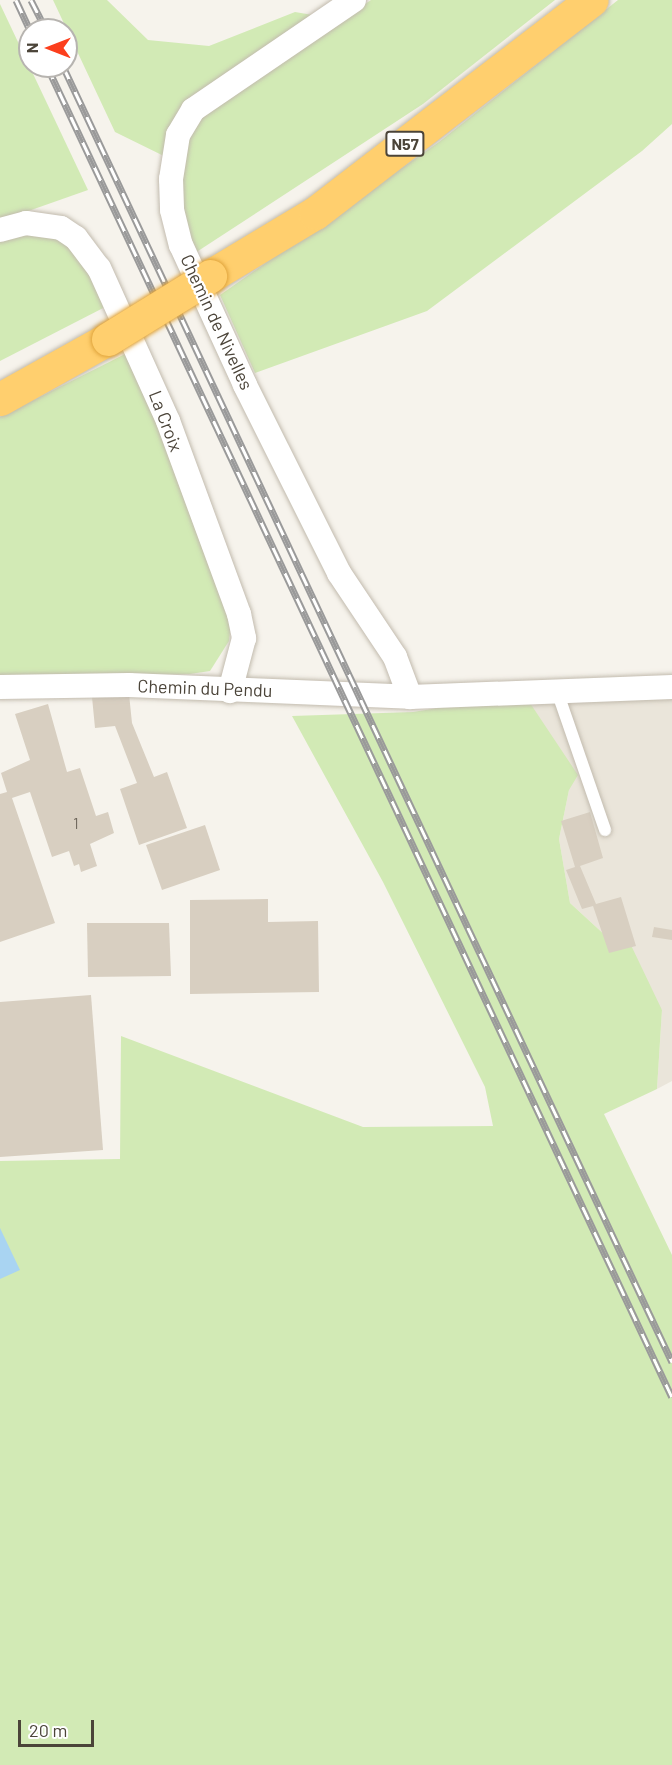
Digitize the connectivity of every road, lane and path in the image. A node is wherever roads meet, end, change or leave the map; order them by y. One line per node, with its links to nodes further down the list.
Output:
1 (354, 0): 9 (street, Chemin de Nivelles)
2 (592, 0): 4 (highway, N57, bridge)
3 (0, 230): 7 (street, La Croix)
4 (0, 399)
5 (0, 687): 7 (street, Chemin du Pendu)
6 (672, 687): 8 (street, Chemin du Pendu)
7 (230, 691): 9 (street, Chemin du Pendu)
8 (558, 694): 9 (street, Chemin du Pendu); 10 (lane)
9 (410, 697)
10 (605, 830)

